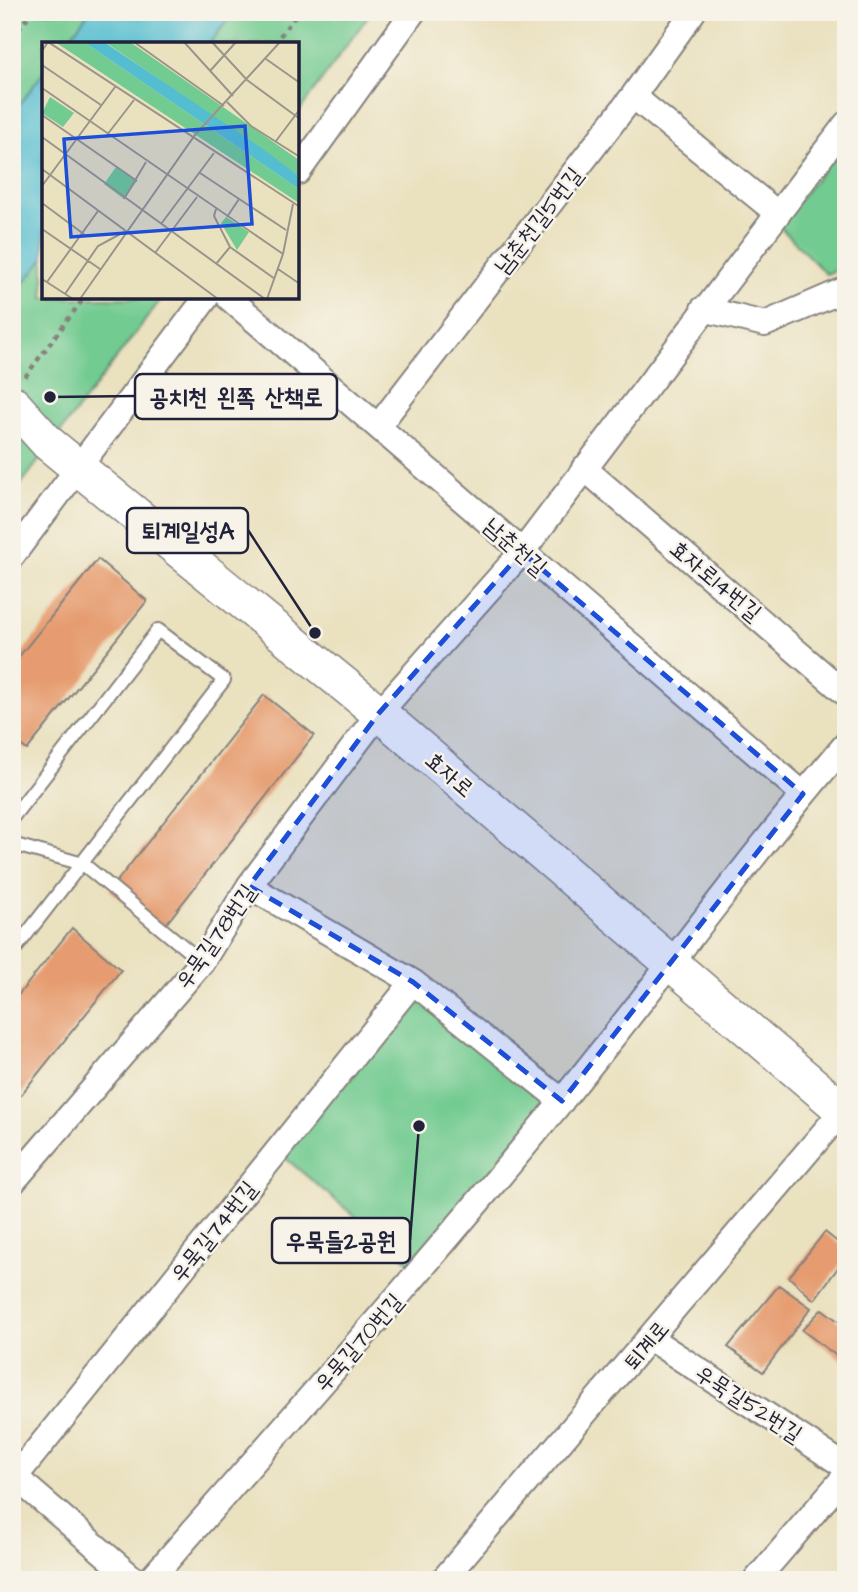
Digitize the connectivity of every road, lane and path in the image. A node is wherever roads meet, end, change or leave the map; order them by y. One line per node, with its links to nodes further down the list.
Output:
1 (32, 12): 5 (path)
2 (298, 12): 6 (path)
3 (413, 12): 9 (street)
4 (693, 12): 7 (street, 남춘천길5번길)
5 (12, 37)
6 (276, 42)
7 (634, 96): 10 (street); 17 (street, 남춘천길5번길)
8 (846, 124): 10 (street)
9 (299, 171)
10 (777, 213): 15 (street)
11 (846, 289): 15 (street)
12 (84, 299): 16 (path)
13 (205, 299): 18 (street)
14 (230, 299): 17 (street, 남춘천길)
15 (703, 309): 19 (street)
16 (16, 393): 18 (street, 효자로)
17 (379, 425): 20 (street, 남춘천길)
18 (81, 468): 21 (street); 23 (street, 효자로)
19 (584, 468): 20 (street); 22 (street, 효자로14번길)
20 (522, 552): 23 (street); 25 (street, 남춘천길)
21 (12, 556)
22 (846, 694)
23 (379, 713): 29 (street, 우묵길78번길); 32 (street, 효자로)
24 (846, 744): 25 (street)
25 (803, 794): 32 (street)
26 (12, 818): 28 (lane)
27 (12, 844): 28 (lane)
28 (83, 864): 30 (lane); 31 (lane)
29 (249, 886): 31 (street, 우묵길78번길); 33 (street)
30 (12, 953)
31 (202, 962): 36 (street, 우묵길78번길)
32 (670, 962): 34 (street, 우묵길70번길); 35 (street, 효자로)
33 (413, 982): 34 (street); 40 (street, 우묵길74번길)
34 (562, 1101): 42 (street, 우묵길70번길)
35 (845, 1112): 37 (street, 퇴계로)
36 (12, 1184)
37 (652, 1339): 38 (street, 우묵길52번길); 43 (street, 퇴계로)
38 (846, 1467)
39 (846, 1475): 44 (street)
40 (13, 1477): 41 (street)
41 (135, 1580)
42 (150, 1580)
43 (443, 1580)
44 (756, 1580)

